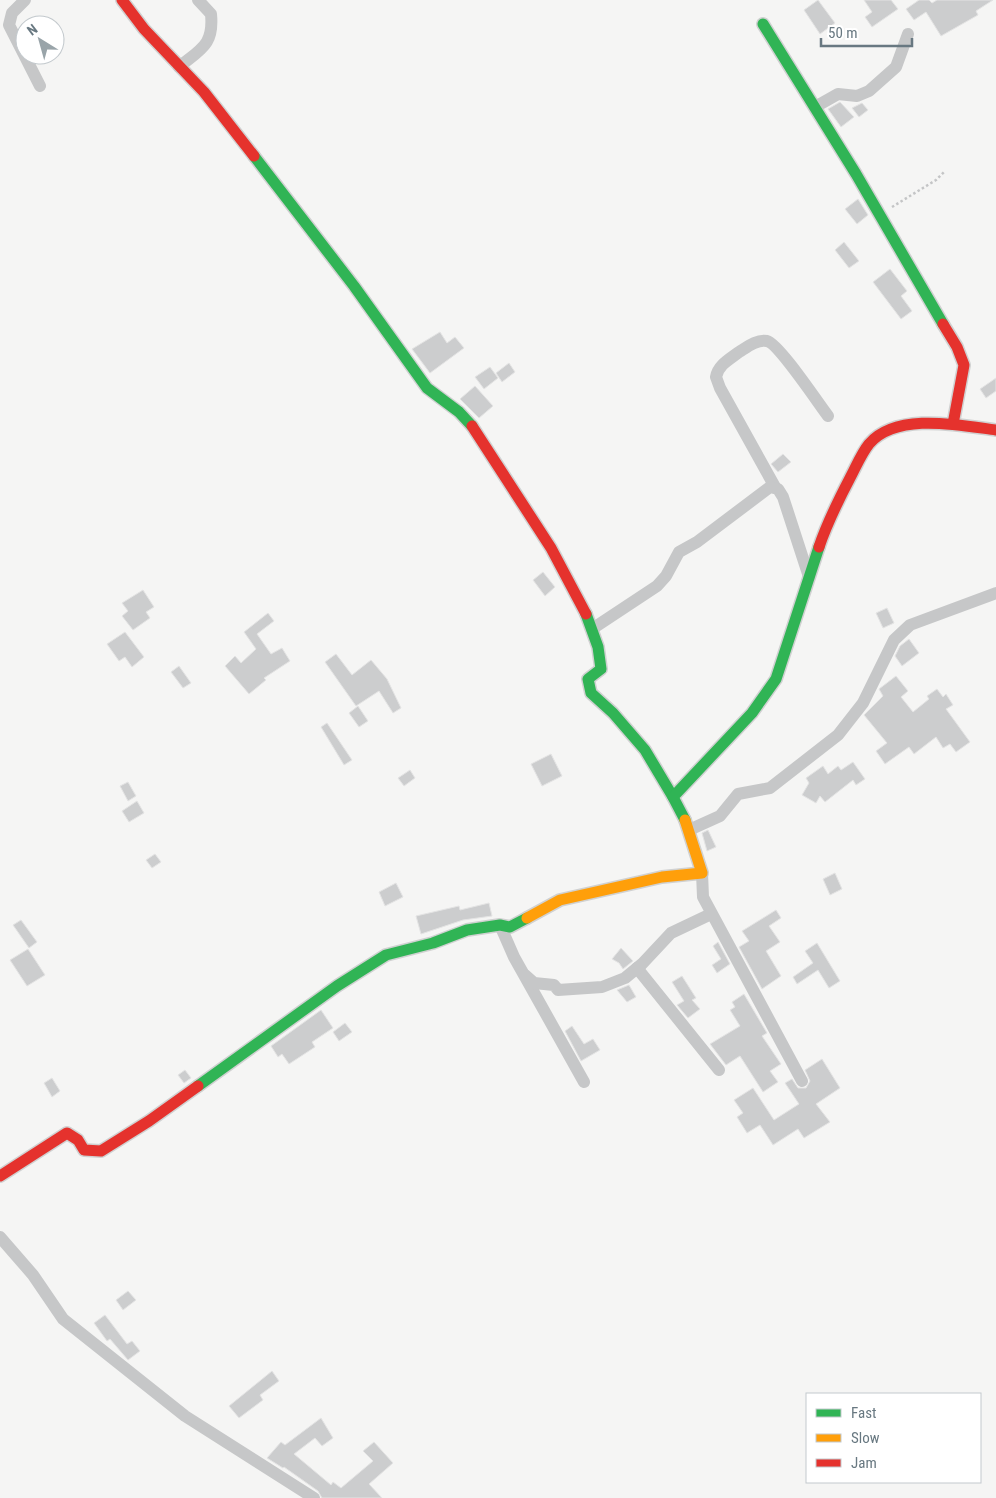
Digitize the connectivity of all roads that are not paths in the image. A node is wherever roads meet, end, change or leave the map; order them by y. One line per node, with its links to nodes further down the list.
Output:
1 (25, 0): 7 (street)
2 (122, 0): 6 (street)
3 (198, 0): 6 (street)
4 (763, 24): 8 (street)
5 (908, 34): 8 (street)
6 (179, 67): 15 (street)
7 (40, 86)
8 (815, 107): 10 (street)
9 (828, 416): 12 (street)
10 (953, 424): 11 (street); 13 (street)
11 (996, 430)
12 (775, 487): 13 (street); 15 (street)
13 (809, 577): 16 (street)
14 (996, 593): 17 (street)
15 (592, 629): 16 (street)
16 (673, 797): 17 (street)
17 (689, 828): 18 (street)
18 (702, 873): 19 (street); 20 (street)
19 (711, 914): 21 (street); 24 (street)
20 (500, 925): 22 (street); 26 (street)
21 (637, 968): 22 (street); 23 (street)
22 (525, 975): 25 (street)
23 (719, 1070)
24 (802, 1080)
25 (584, 1082)
26 (0, 1176)
27 (0, 1238): 28 (street)
28 (314, 1498)

